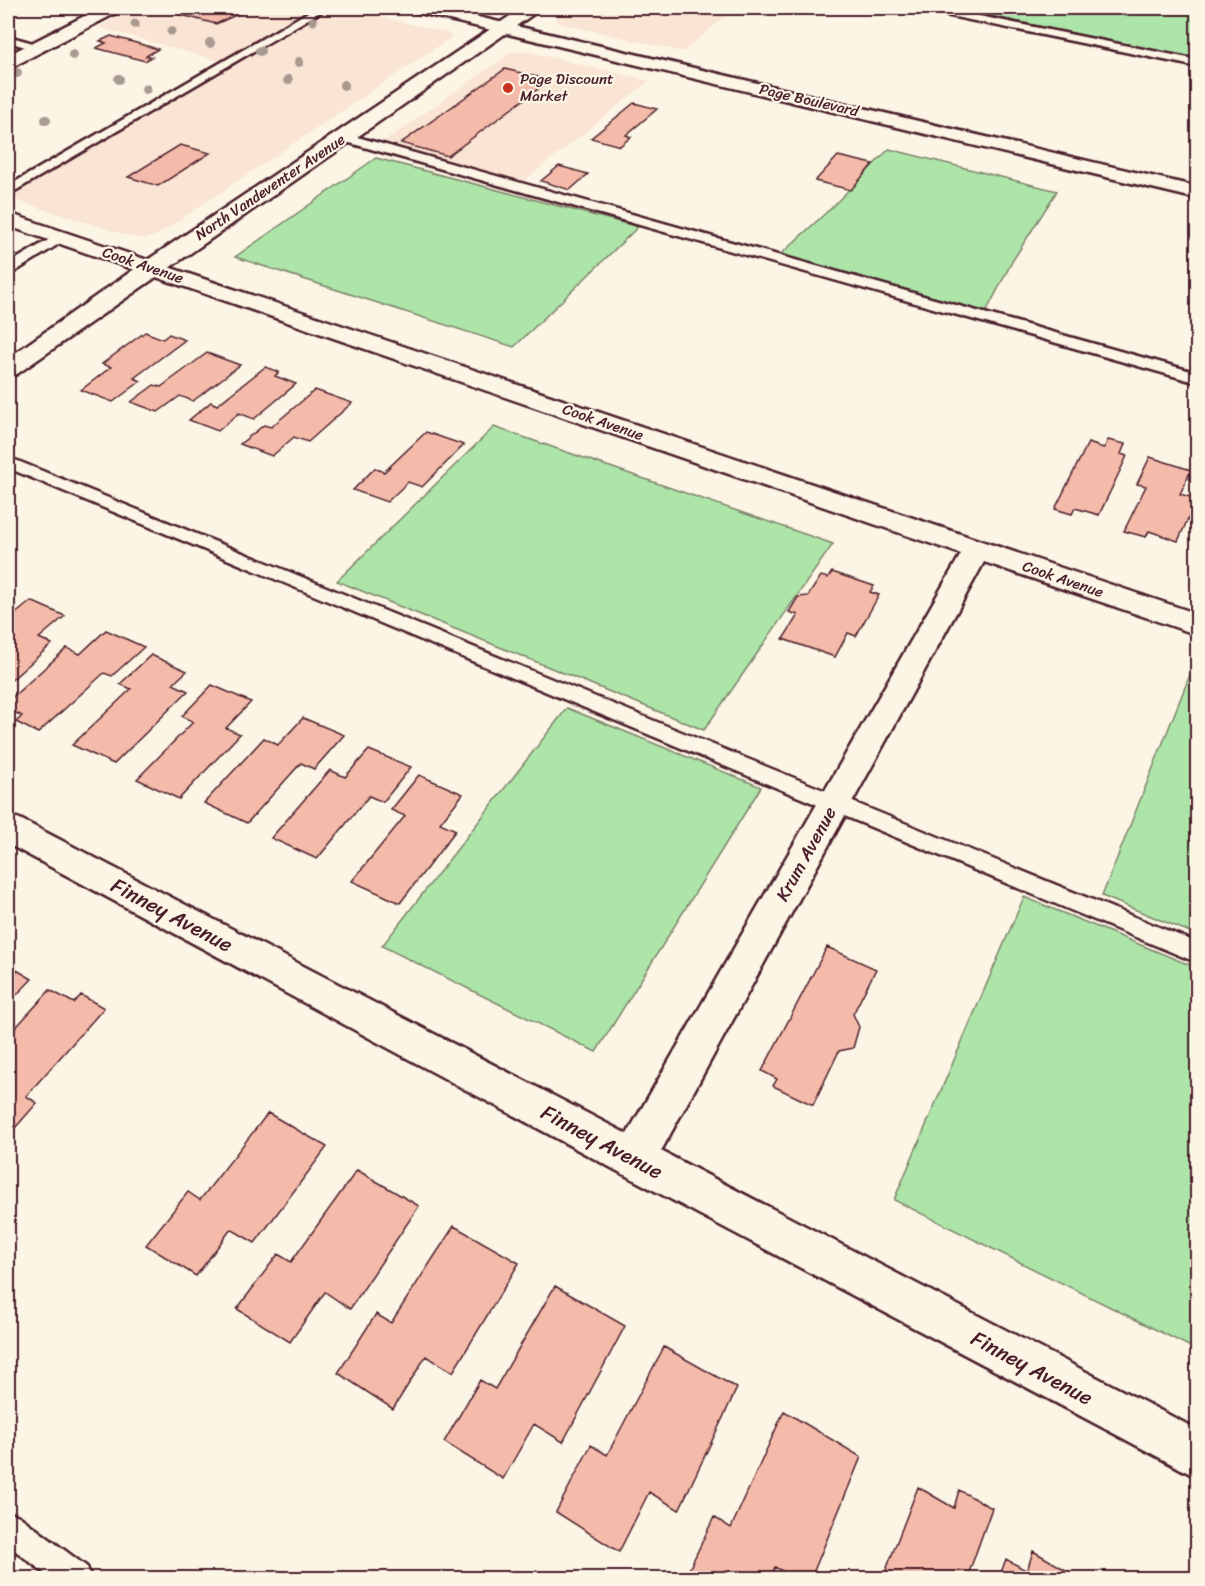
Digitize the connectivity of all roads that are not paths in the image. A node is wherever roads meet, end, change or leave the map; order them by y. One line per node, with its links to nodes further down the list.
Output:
1 (112, 8): 8 (street)
2 (322, 8): 12 (lane)
3 (420, 8): 6 (street, Page Boulevard)
4 (533, 8): 6 (street, North Vandeventer Avenue)
5 (926, 8): 10 (lane)
6 (503, 28): 11 (street, North Vandeventer Avenue); 13 (street, Page Boulevard)
7 (8, 39): 8 (lane)
8 (36, 46): 9 (street)
9 (8, 62)
10 (1197, 64)
11 (343, 137): 16 (street, North Vandeventer Avenue); 19 (lane)
12 (8, 191)
13 (1197, 193)
14 (8, 219): 15 (street, Cook Avenue)
15 (60, 237): 16 (street, Cook Avenue); 17 (lane)
16 (151, 268): 18 (street, North Vandeventer Avenue); 21 (street, Cook Avenue)
17 (8, 270)
18 (8, 369)
19 (1197, 378)
20 (8, 462): 23 (lane)
21 (977, 550): 22 (street, Cook Avenue); 23 (street, Krum Avenue)
22 (1197, 625)
23 (834, 805): 25 (lane); 26 (street, Krum Avenue)
24 (8, 828): 26 (street, Finney Avenue)
25 (1197, 953)
26 (634, 1159): 27 (street, Finney Avenue)
27 (1197, 1455)
28 (8, 1527): 29 (lane)
29 (76, 1578)

